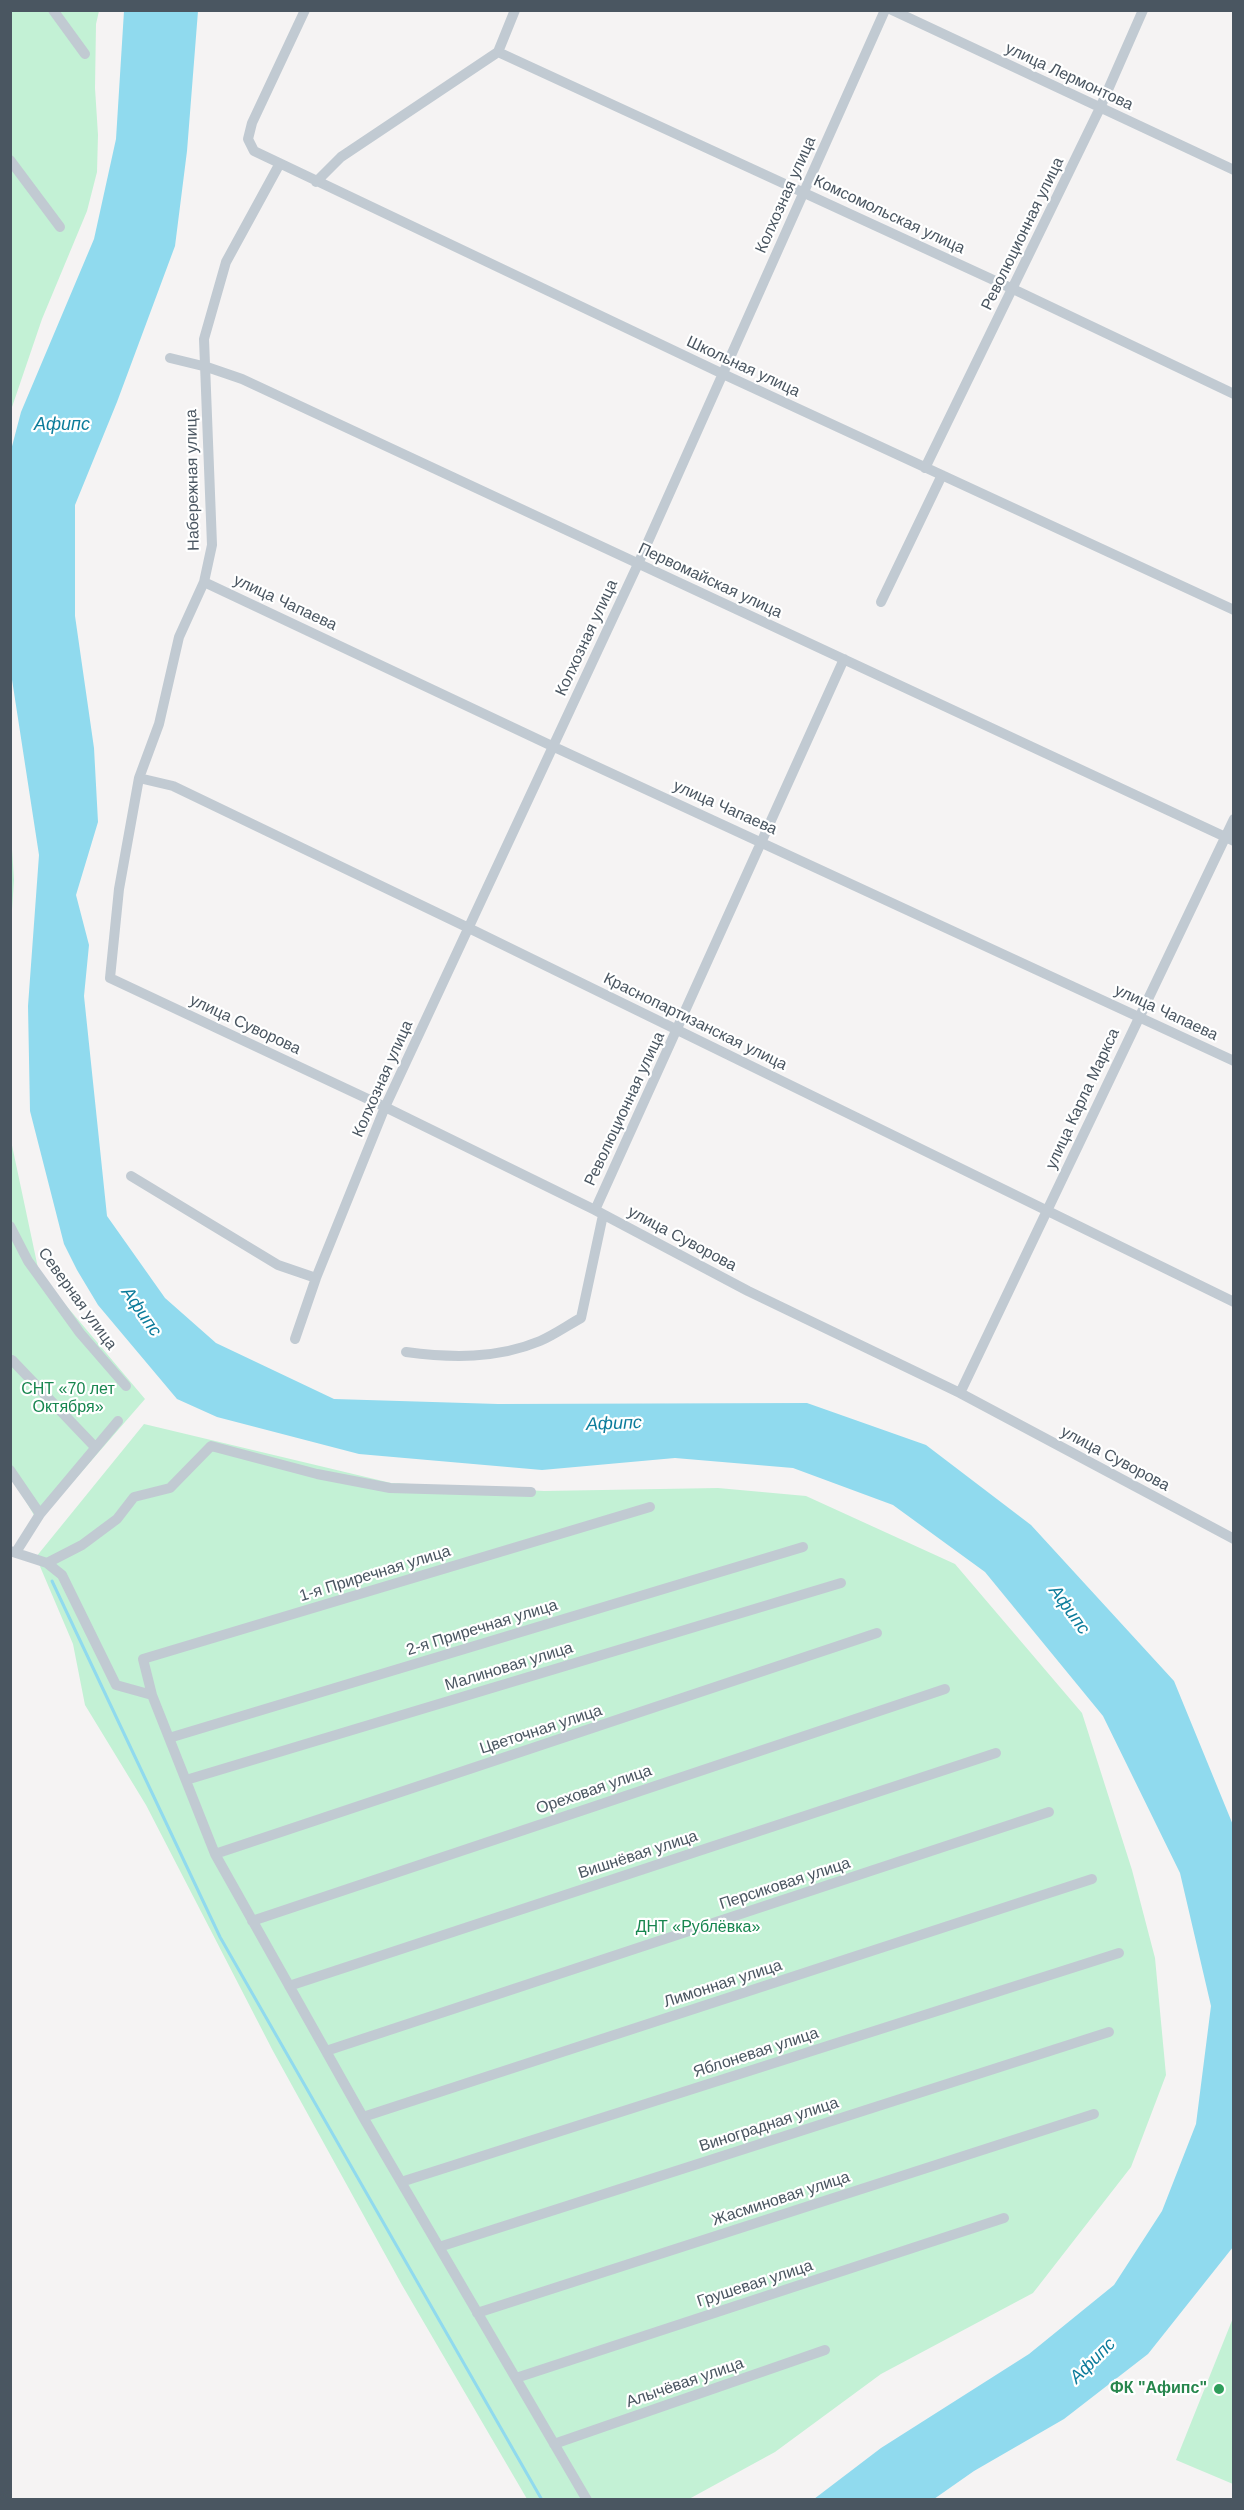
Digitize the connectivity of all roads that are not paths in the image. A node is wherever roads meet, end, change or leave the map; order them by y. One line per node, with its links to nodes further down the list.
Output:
1 (53, 10): 8 (street)
2 (305, 10): 11 (street, Школьная улица)
3 (515, 10): 7 (street)
4 (885, 10): 14 (street, Колхозная улица)
5 (892, 10): 9 (street, улица Лермонтова)
6 (1143, 10): 9 (street, Революционная улица)
7 (498, 52): 13 (street); 14 (street, Комсомольская улица)
8 (85, 54)
9 (1100, 108): 12 (street, улица Лермонтова); 16 (street, Революционная улица)
10 (10, 160): 15 (street)
11 (279, 165): 13 (street, Школьная улица); 18 (street, Набережная улица)
12 (1233, 170)
13 (316, 182): 19 (street, Школьная улица)
14 (803, 192): 16 (street, Комсомольская улица); 19 (street, Колхозная улица)
15 (60, 227)
16 (1013, 289): 20 (street, Комсомольская улица); 21 (street, Революционная улица)
17 (170, 358): 18 (street, Первомайская улица)
18 (207, 367): 23 (street, Первомайская улица); 24 (street, Набережная улица)
19 (723, 374): 21 (street, Школьная улица); 23 (street, Колхозная улица)
20 (1233, 394)
21 (926, 468): 22 (street, Школьная улица)
22 (942, 475): 25 (street); 26 (street, Школьная улица)
23 (638, 564): 27 (street, Первомайская улица); 28 (street, Колхозная улица)
24 (204, 582): 28 (street, улица Чапаева); 29 (street, Набережная улица)
25 (881, 602)
26 (1233, 610)
27 (844, 659): 31 (street, Первомайская улица); 32 (street, Революционная улица)
28 (552, 746): 32 (street, улица Чапаева); 33 (street, Колхозная улица)
29 (139, 778): 33 (street, Краснопартизанская улица); 34 (street, Набережная улица)
30 (1233, 819): 31 (street, улица Карла Маркса)
31 (1229, 839): 35 (street, улица Карла Маркса)
32 (762, 841): 35 (street, улица Чапаева); 36 (street, Революционная улица)
33 (469, 927): 36 (street, Краснопартизанская улица); 38 (street, Колхозная улица)
34 (110, 978): 38 (street, улица Суворова)
35 (1138, 1016): 37 (street, улица Чапаева); 40 (street, улица Карла Маркса)
36 (677, 1031): 40 (street, Краснопартизанская улица); 41 (street, Революционная улица)
37 (1233, 1061)
38 (386, 1107): 41 (street, улица Суворова); 43 (street, Колхозная улица)
39 (131, 1176): 43 (street)
40 (1047, 1210): 44 (street, Краснопартизанская улица); 49 (street, улица Карла Маркса)
41 (599, 1213): 46 (street, Революционная улица); 49 (street, улица Суворова)
42 (10, 1226): 48 (street, Северная улица)
43 (316, 1278): 45 (street, Колхозная улица)
44 (1233, 1302)
45 (295, 1339)
46 (406, 1352)
47 (12, 1360): 51 (street)
48 (126, 1386)
49 (960, 1393): 56 (street, улица Суворова)
50 (118, 1421): 51 (street)
51 (94, 1446): 55 (street)
52 (10, 1470): 55 (street)
53 (531, 1492): 59 (street)
54 (650, 1507): 63 (street, 1-я Приречная улица)
55 (40, 1514): 58 (street)
56 (1233, 1539)
57 (803, 1547): 64 (street, 2-я Приречная улица)
58 (13, 1552): 59 (street)
59 (47, 1563): 63 (street)
60 (841, 1583): 66 (street, Малиновая улица)
61 (877, 1634): 68 (street, Цветочная улица)
62 (945, 1689): 70 (street, Ореховая улица)
63 (152, 1695): 64 (street)
64 (169, 1738): 66 (street)
65 (996, 1753): 72 (street, Вишнёвая улица)
66 (186, 1780): 68 (street)
67 (1049, 1812): 74 (street, Персиковая улица)
68 (215, 1854): 70 (street)
69 (1092, 1879): 76 (street, Лимонная улица)
70 (252, 1921): 72 (street)
71 (1119, 1953): 77 (street, Яблоневая улица)
72 (289, 1986): 74 (street)
73 (1109, 2032): 79 (street, Виноградная улица)
74 (326, 2051): 76 (street)
75 (1094, 2114): 80 (street, Жасминовая улица)
76 (363, 2117): 77 (street)
77 (401, 2182): 79 (street)
78 (1004, 2218): 82 (street, Грушевая улица)
79 (439, 2247): 80 (street)
80 (477, 2313): 82 (street)
81 (825, 2350): 83 (street, Алычёвая улица)
82 (516, 2378): 83 (street)
83 (554, 2444): 84 (street)
84 (587, 2499)

